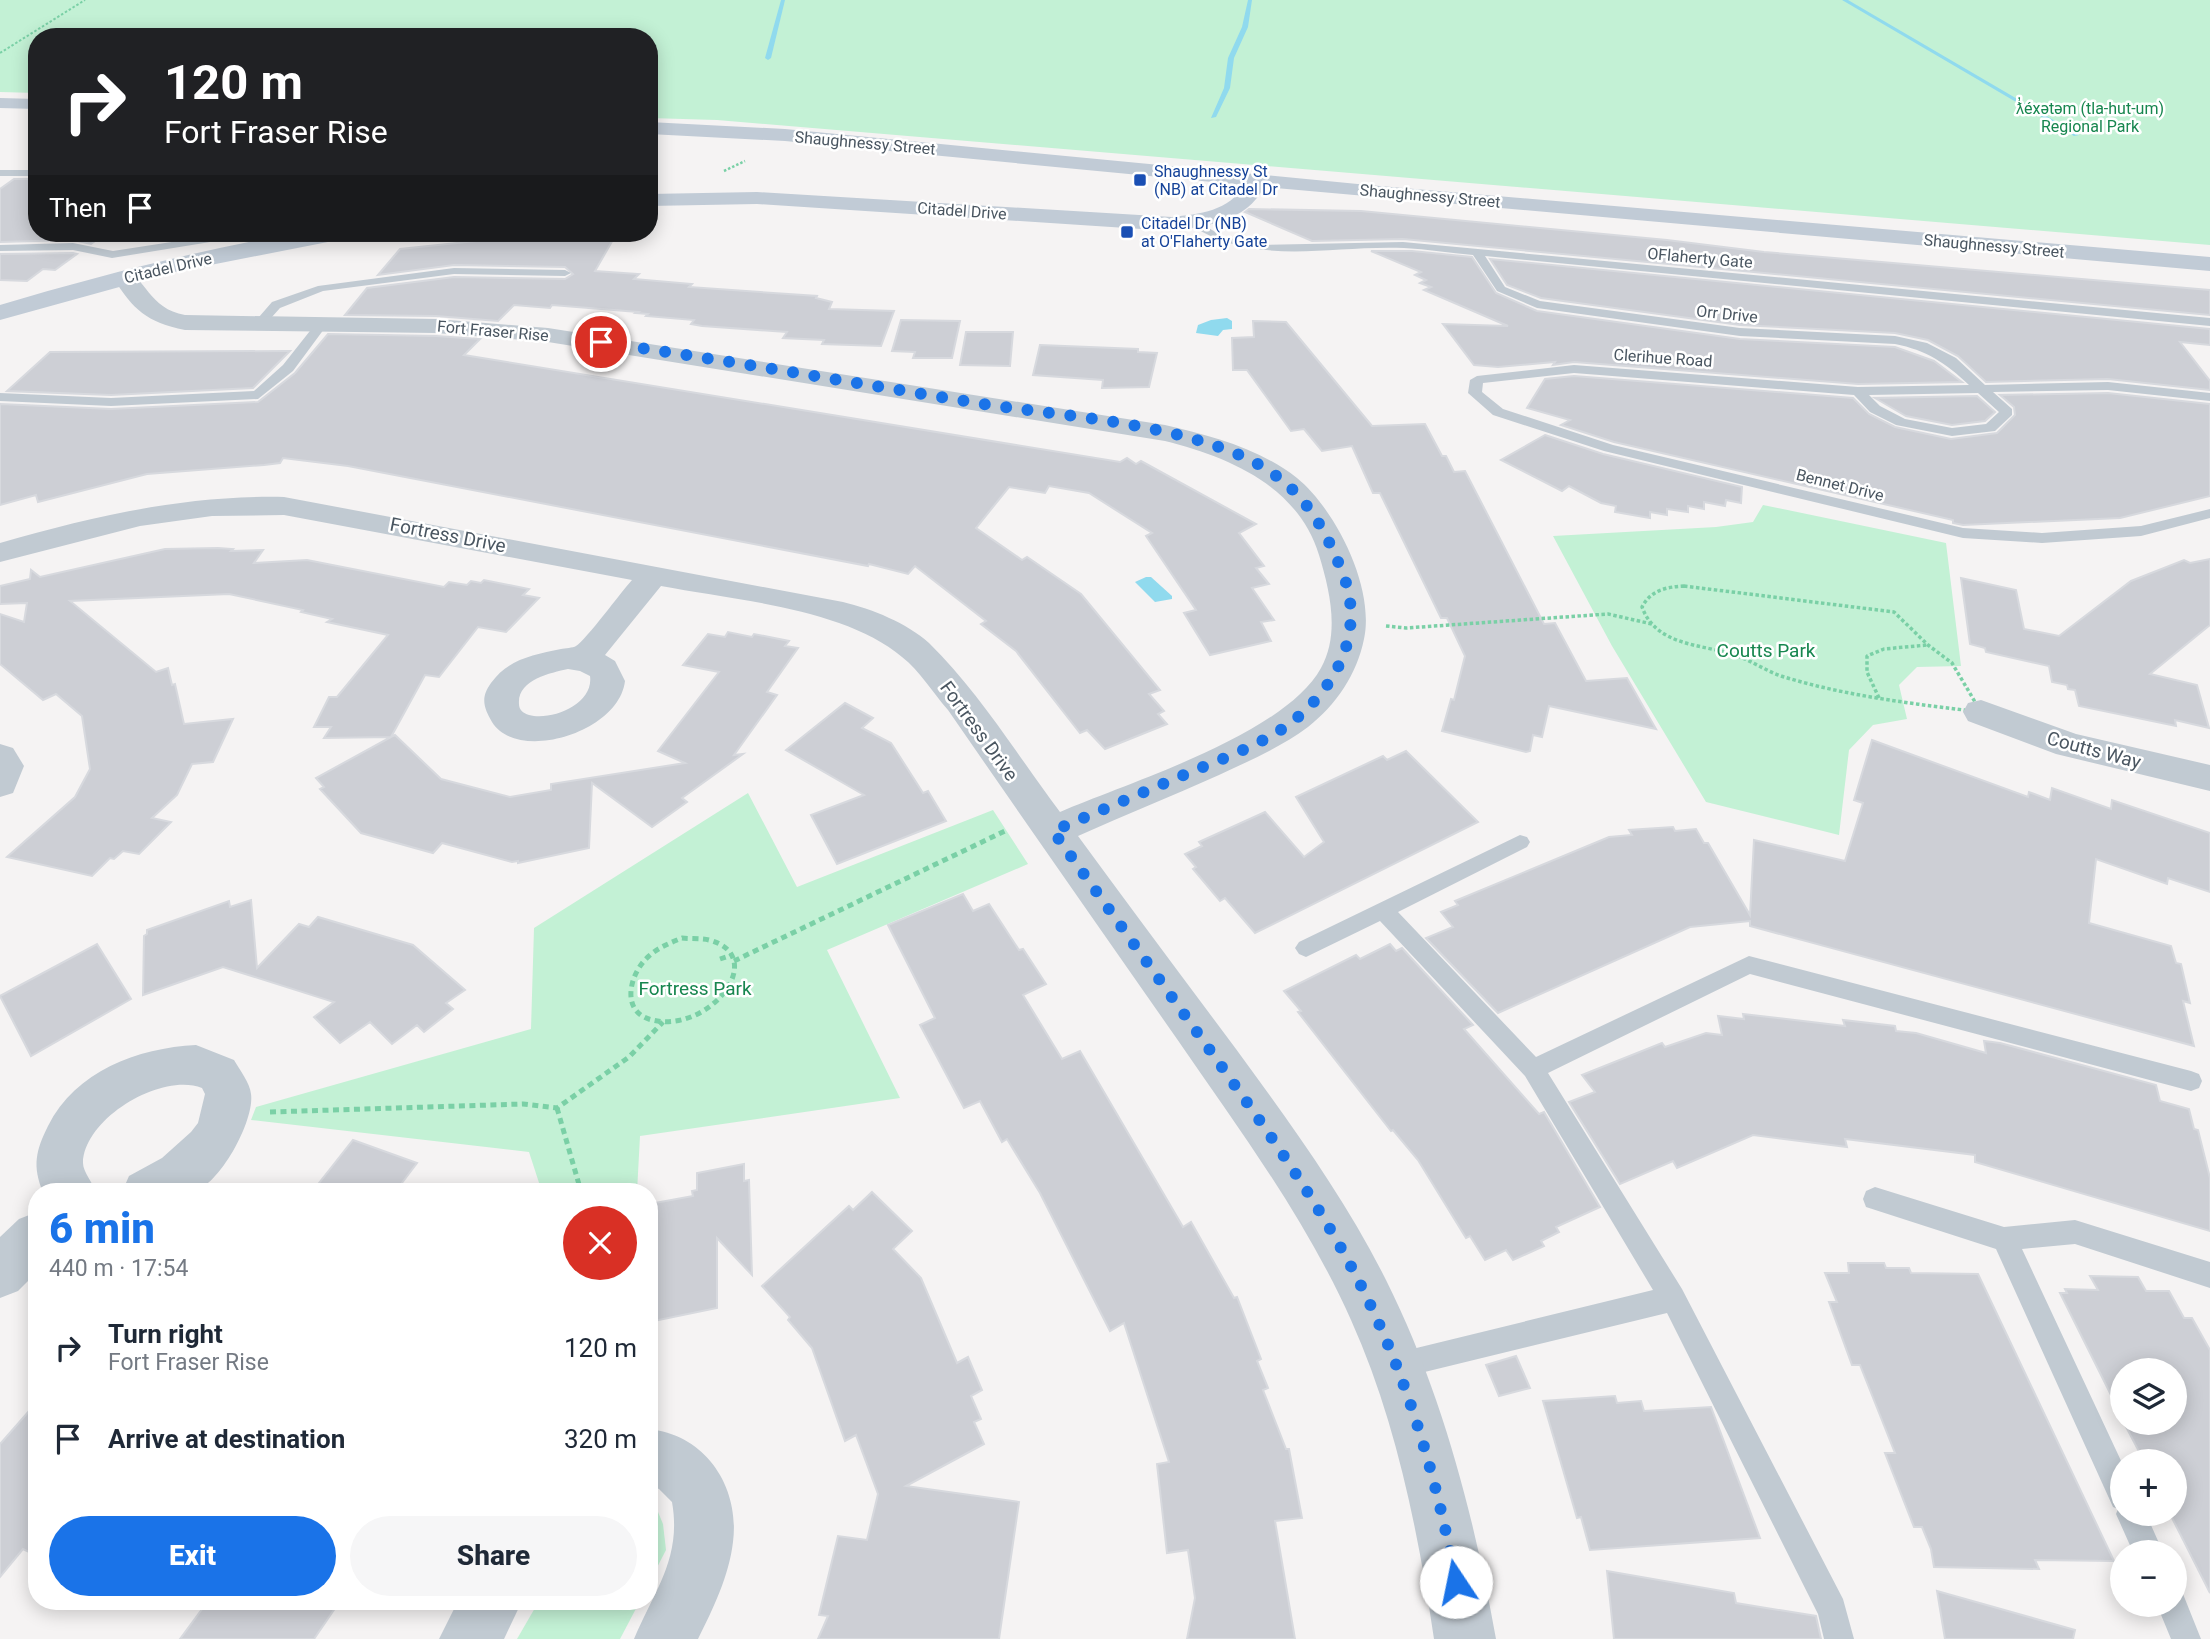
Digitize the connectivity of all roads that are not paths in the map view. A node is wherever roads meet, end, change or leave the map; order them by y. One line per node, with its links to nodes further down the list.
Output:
1 (0, 103): 2 (main road)
2 (28, 104)
3 (658, 128): 6 (main road, Shaughnessy Street)
4 (0, 173): 5 (lane)
5 (28, 173)
6 (1257, 181): 8 (main road, Citadel Drive); 13 (main road, Shaughnessy Street)
7 (658, 200): 8 (main road, Citadel Drive)
8 (1192, 222): 12 (lane, OFlaherty Gate)
9 (173, 242): 14 (lane)
10 (272, 242): 14 (main road, Citadel Drive)
11 (0, 248): 14 (lane)
12 (1477, 252): 17 (lane, OFlaherty Gate); 20 (lane, Orr Drive)
13 (2210, 264)
14 (119, 267): 16 (main road, Citadel Drive); 18 (street, Fort Fraser Rise)
15 (565, 273): 18 (lane)
16 (0, 313)
17 (2210, 322)
18 (258, 325): 19 (street, Fort Fraser Rise)
19 (321, 325): 23 (lane); 33 (street, Fort Fraser Rise)
20 (1983, 390): 21 (lane, Clerihue Road); 21 (lane); 24 (lane, Clerihue Road)
21 (1858, 391): 22 (lane, Clerihue Road)
22 (1475, 393): 25 (lane, Bennet Drive)
23 (0, 397)
24 (2210, 397)
25 (2210, 513)
26 (0, 553): 27 (street, Fortress Drive)
27 (653, 575): 28 (street); 33 (street, Fortress Drive)
28 (584, 659)
29 (1981, 712): 31 (street, Coutts Way)
30 (0, 757): 32 (street)
31 (2210, 778)
32 (0, 783)
33 (1053, 831): 47 (street, Fortress Drive)
34 (1520, 842): 35 (lane)
35 (1383, 910): 36 (lane); 37 (lane)
36 (1306, 948)
37 (1534, 1069): 38 (lane); 46 (lane)
38 (2191, 1081)
39 (63, 1183): 40 (street)
40 (162, 1183)
41 (1875, 1199): 42 (lane)
42 (2004, 1239): 45 (lane); 49 (lane)
43 (28, 1245): 44 (street)
44 (0, 1273)
45 (2210, 1275)
46 (1673, 1298): 47 (lane); 55 (lane)
47 (1395, 1366): 54 (street, Fortress Drive)
48 (658, 1458): 53 (street)
49 (2110, 1469)
50 (487, 1610): 52 (street)
51 (2177, 1617): 56 (lane)
52 (470, 1639)
53 (665, 1639)
54 (1465, 1639)
55 (1839, 1639)
56 (2186, 1639)

